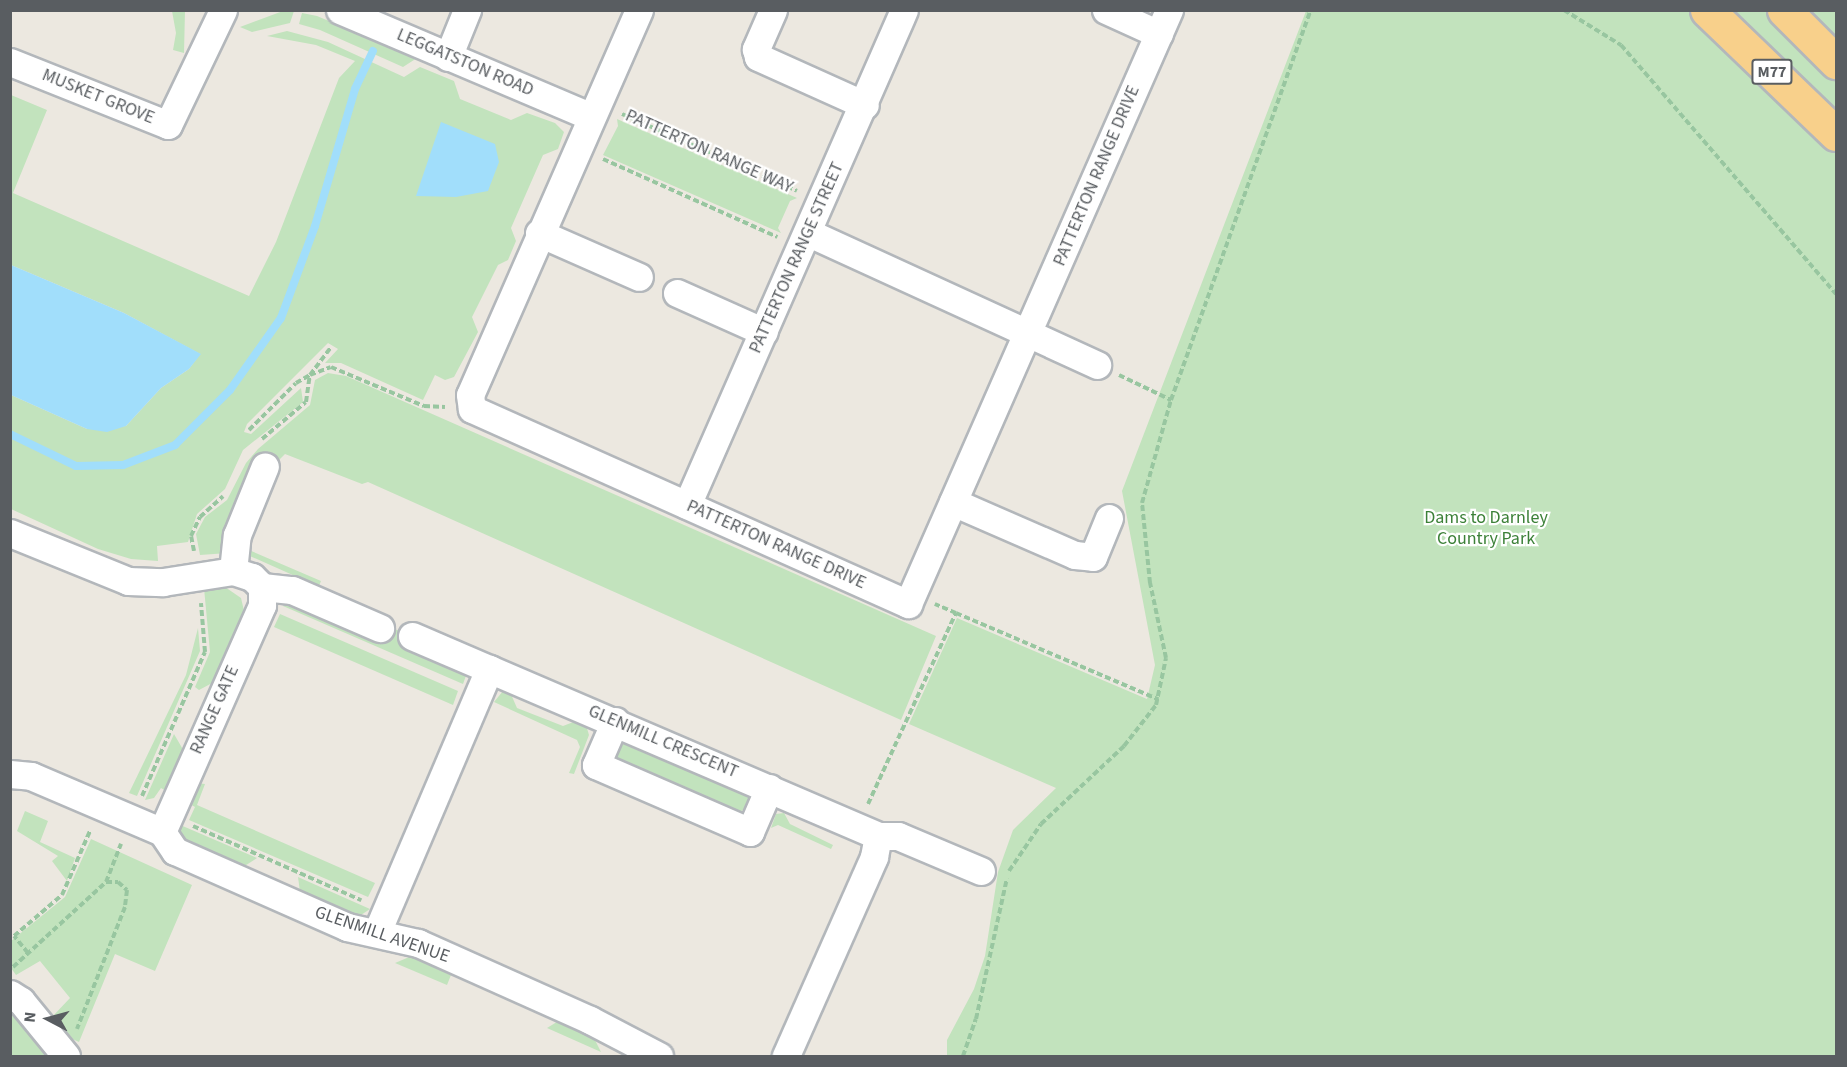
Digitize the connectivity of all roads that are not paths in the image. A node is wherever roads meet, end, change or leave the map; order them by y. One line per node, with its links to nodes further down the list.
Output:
1 (223, 10): 12 (street, MUSKET GROVE)
2 (340, 10): 11 (street, LEGGATSTON ROAD)
3 (467, 10): 11 (street)
4 (639, 10): 15 (street)
5 (773, 10): 14 (street)
6 (904, 10): 14 (street, PATTERTON RANGE STREET)
7 (1106, 10): 10 (street, PATTERTON RANGE DRIVE)
8 (1707, 10): 16 (highway, M77)
9 (1784, 10): 13 (highway)
10 (1164, 22): 22 (street, PATTERTON RANGE DRIVE)
11 (448, 57): 15 (street, LEGGATSTON ROAD)
12 (10, 62)
13 (1836, 62)
14 (865, 105): 18 (street, PATTERTON RANGE STREET)
15 (594, 109): 17 (street)
16 (1836, 134)
17 (539, 233): 19 (street); 26 (street, PATTERTON RANGE DRIVE)
18 (806, 241): 21 (street, PATTERTON RANGE STREET); 22 (street)
19 (639, 277)
20 (676, 293): 21 (street)
21 (764, 332): 26 (street, PATTERTON RANGE STREET)
22 (1029, 334): 23 (street); 25 (street, PATTERTON RANGE DRIVE)
23 (1096, 365)
24 (262, 454): 29 (street)
25 (953, 502): 26 (street, PATTERTON RANGE DRIVE); 27 (street)
26 (687, 505)
27 (1109, 518)
28 (10, 533): 29 (street)
29 (233, 571): 30 (street)
30 (262, 587): 31 (street); 37 (street, RANGE GATE)
31 (381, 628)
32 (412, 636): 33 (street, GLENMILL CRESCENT)
33 (489, 669): 34 (street, GLENMILL CRESCENT); 40 (street)
34 (615, 721): 36 (street, GLENMILL CRESCENT); 36 (street)
35 (10, 774): 37 (street, GLENMILL AVENUE)
36 (769, 788): 38 (street, GLENMILL CRESCENT)
37 (165, 824): 40 (street, GLENMILL AVENUE)
38 (868, 831): 39 (street, GLENMILL CRESCENT); 45 (street)
39 (981, 871)
40 (377, 932): 42 (street, GLENMILL AVENUE)
41 (10, 994): 43 (street)
42 (624, 1048): 44 (street, GLENMILL AVENUE)
43 (66, 1056)
44 (659, 1056)
45 (786, 1056)

